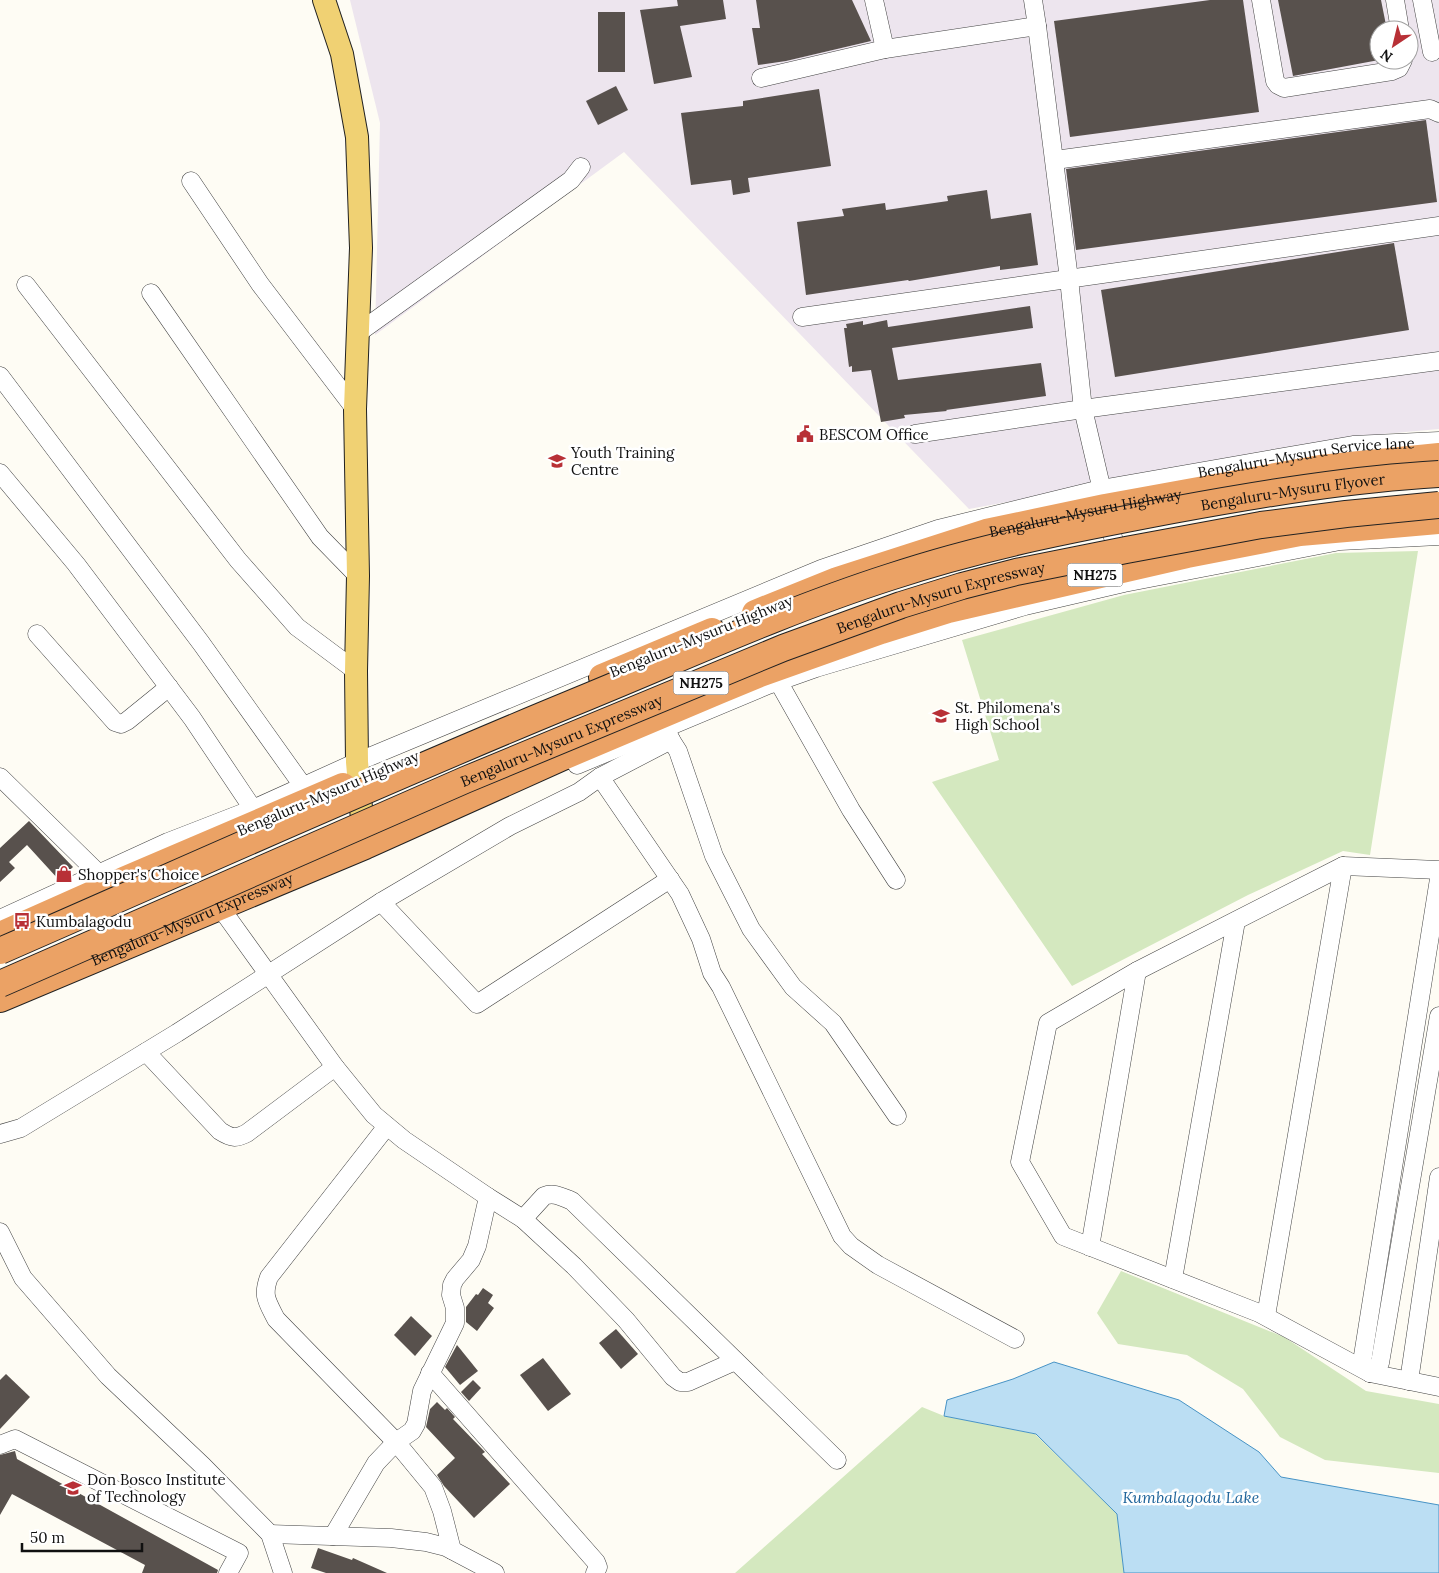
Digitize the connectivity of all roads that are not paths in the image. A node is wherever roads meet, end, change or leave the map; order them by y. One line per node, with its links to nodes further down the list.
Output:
1 (324, 0): 23 (main road)
2 (874, 0): 10 (street)
3 (1034, 0): 4 (street); 9 (street)
4 (1038, 0)
5 (1261, 0): 12 (street)
6 (1395, 0): 8 (street)
7 (1422, 0): 11 (street)
8 (1398, 20)
9 (1037, 26): 10 (street); 15 (street)
10 (885, 49): 13 (street)
11 (1432, 52)
12 (1394, 70)
13 (761, 78)
14 (1439, 114): 15 (street)
15 (1055, 160): 19 (street)
16 (580, 167): 23 (street)
17 (191, 181): 26 (street)
18 (1439, 226): 19 (street)
19 (1069, 278): 22 (street); 27 (street)
20 (26, 285): 40 (street)
21 (151, 294): 37 (street)
22 (802, 317)
23 (358, 333): 26 (main road)
24 (1439, 361): 27 (street)
25 (0, 376): 47 (street)
26 (355, 409): 37 (main road)
27 (1083, 409): 28 (street); 33 (street)
28 (915, 434)
29 (1439, 441): 33 (street, Bengaluru-Mysuru Service lane)
30 (1439, 456): 33 (highway, Bengaluru-Mysuru Highway)
31 (0, 473): 42 (street)
32 (1439, 474): 61 (highway, Bengaluru-Mysuru Flyover / NH275, bridge)
33 (1103, 498): 38 (street); 44 (highway, Bengaluru-Mysuru Highway)
34 (1439, 504): 64 (highway, Bengaluru-Mysuru Expressway / NH275, bridge)
35 (1439, 521): 38 (highway, Bengaluru-Mysuru Expressway / NH275)
36 (1439, 536): 38 (street, Bengaluru-Mysuru Expressway / NH275)
37 (358, 576): 40 (main road)
38 (1122, 576): 41 (street, Bengaluru-Mysuru Expressway / NH275); 49 (highway, Bengaluru-Mysuru Expressway / NH275)
39 (37, 634): 42 (street)
40 (356, 671): 44 (main road)
41 (778, 681): 43 (street, Bengaluru-Mysuru Expressway / NH275); 55 (street)
42 (169, 687): 48 (street)
43 (668, 734): 45 (street); 57 (street, Bengaluru-Mysuru Expressway / NH275); 70 (street)
44 (358, 771): 47 (street); 49 (main road); 60 (highway, Bengaluru-Mysuru Highway)
45 (600, 777): 53 (street); 56 (street)
46 (3, 785): 52 (street)
47 (302, 786): 48 (street)
48 (253, 809): 52 (street)
49 (365, 846): 65 (highway, Bengaluru-Mysuru Expressway / NH275)
50 (1344, 866): 51 (street); 59 (street); 79 (street)
51 (1439, 870)
52 (98, 873): 58 (street)
53 (670, 879): 56 (street); 80 (street)
54 (1439, 879): 83 (street)
55 (896, 880)
56 (381, 902): 63 (street)
57 (225, 914): 63 (street); 66 (street, Bengaluru-Mysuru Expressway / NH275)
58 (0, 919)
59 (1236, 921): 62 (street); 78 (street)
60 (0, 935)
61 (0, 951)
62 (1136, 971): 77 (street); 77 (street)
63 (268, 974): 68 (street); 69 (street)
64 (0, 984)
65 (0, 999)
66 (0, 1010)
67 (1438, 1024): 83 (street)
68 (146, 1052): 69 (street); 72 (street)
69 (335, 1067): 71 (street)
70 (897, 1116)
71 (387, 1126): 74 (street); 86 (street)
72 (0, 1134)
73 (1439, 1177): 84 (street)
74 (488, 1197): 75 (street); 82 (street)
75 (523, 1219): 81 (street); 81 (street)
76 (0, 1232): 89 (street)
77 (1090, 1247): 78 (street)
78 (1173, 1279): 79 (street)
79 (1266, 1316): 83 (street)
80 (1015, 1339)
81 (735, 1361): 88 (street)
82 (430, 1372): 86 (street); 95 (street)
83 (1370, 1372): 84 (street)
84 (1409, 1381): 85 (street)
85 (1439, 1387)
86 (396, 1442): 90 (street); 91 (street)
87 (0, 1445): 92 (street)
88 (837, 1460)
89 (270, 1534): 90 (street); 93 (street)
90 (333, 1536): 91 (street)
91 (452, 1550): 94 (street)
92 (228, 1573)
93 (283, 1573)
94 (495, 1573)
95 (595, 1573)

